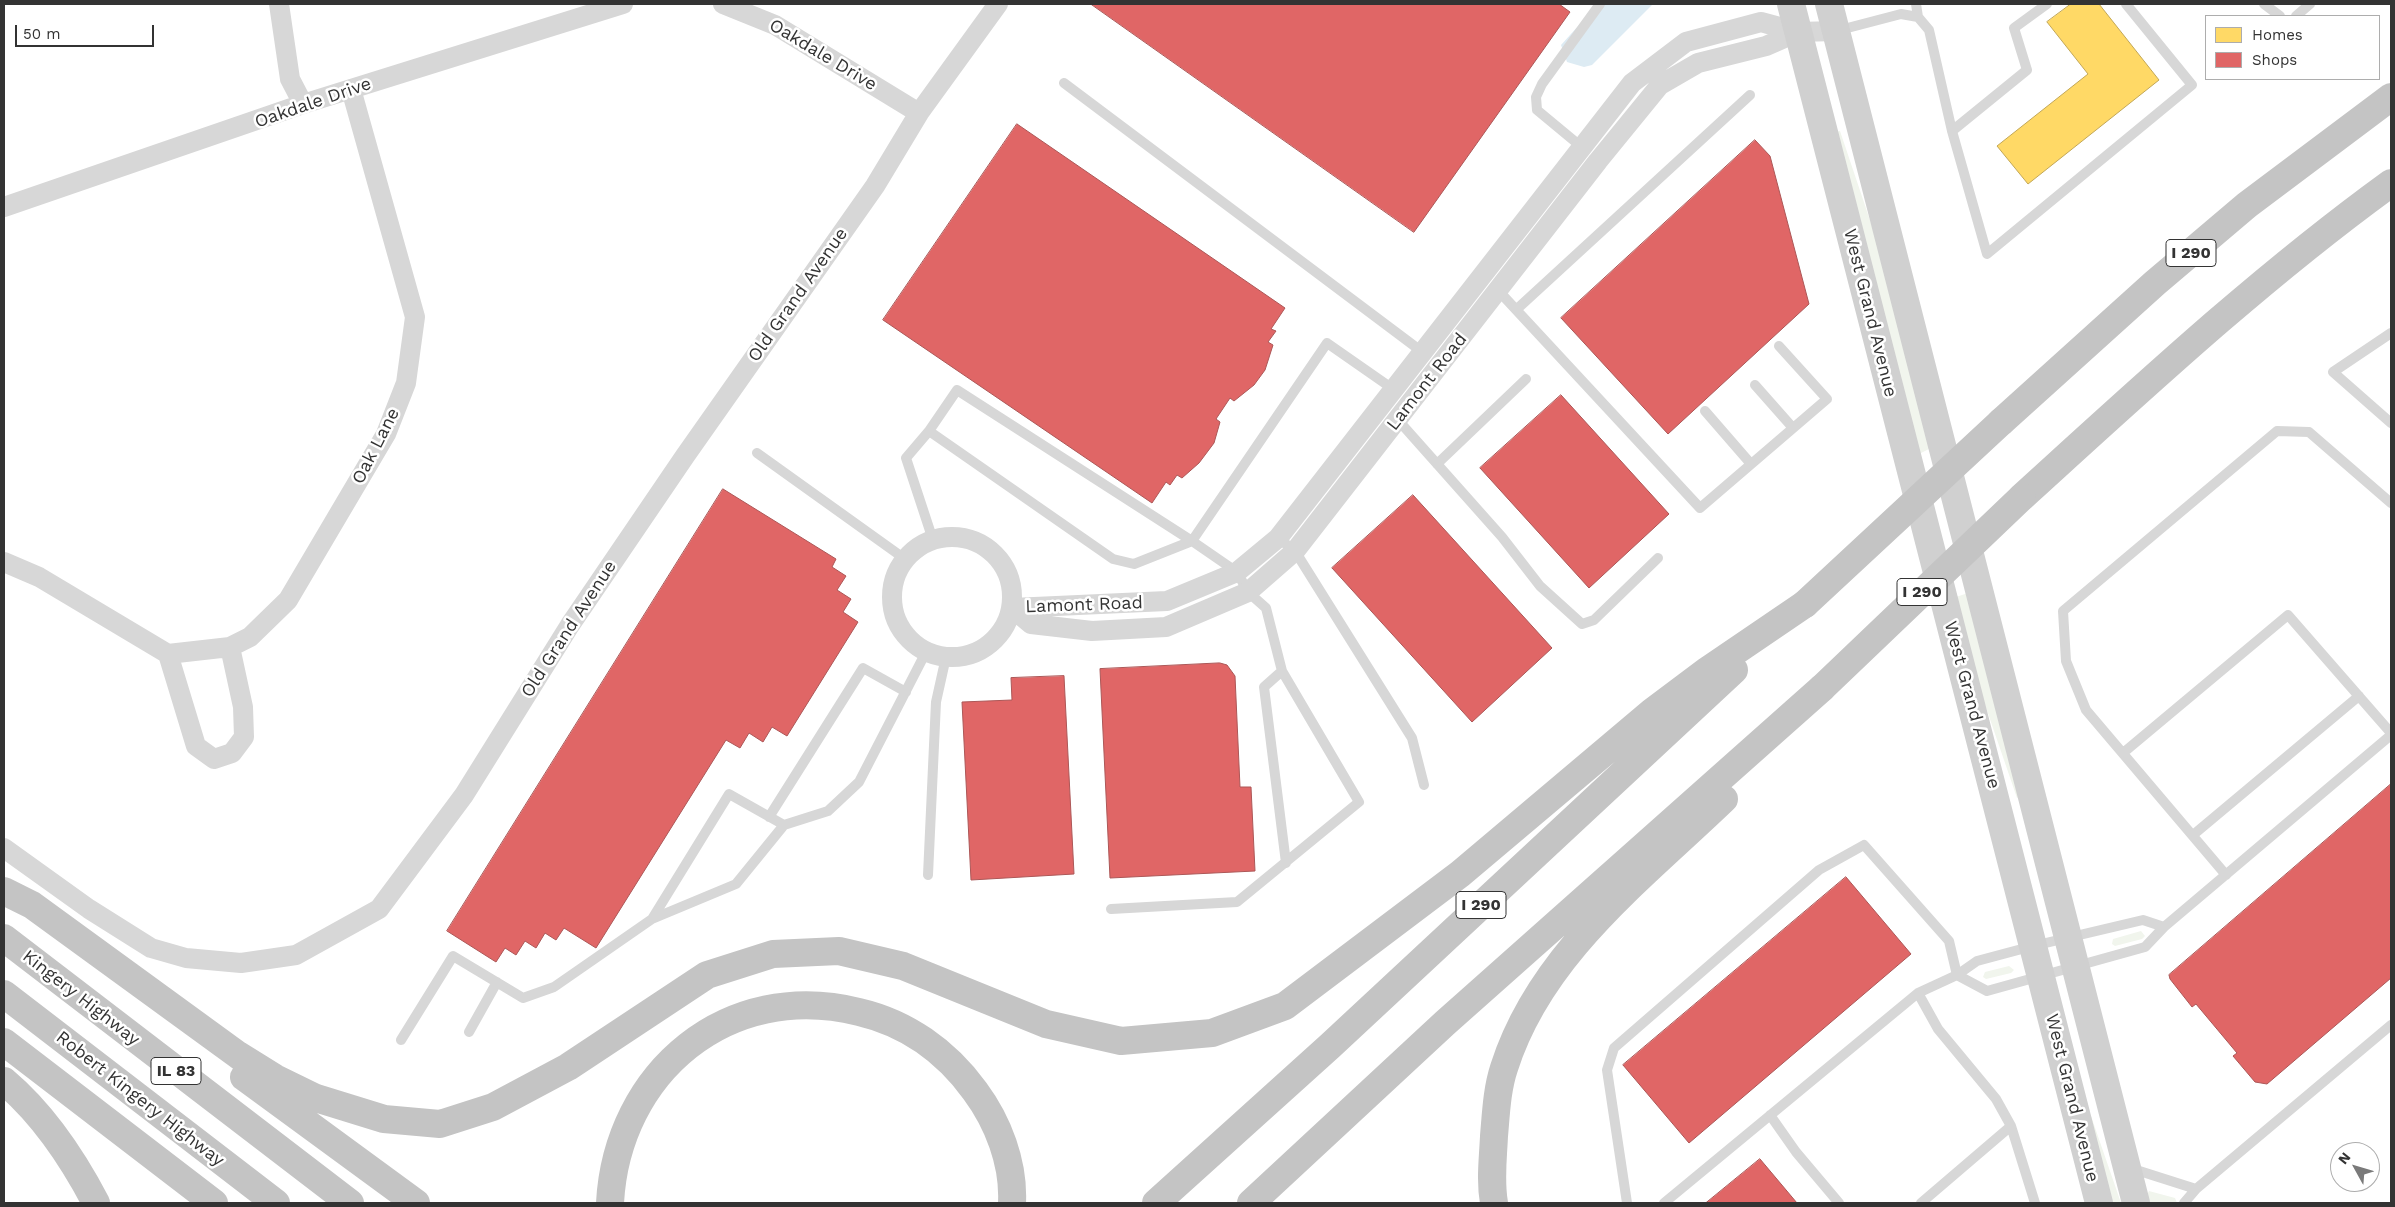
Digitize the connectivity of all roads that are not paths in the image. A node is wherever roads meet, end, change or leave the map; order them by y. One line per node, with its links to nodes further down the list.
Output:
1 (279, 4): 22 (street)
2 (623, 4): 19 (street, Oakdale Drive)
3 (723, 4): 23 (street, Oakdale Drive)
4 (998, 4): 23 (street, Old Grand Avenue)
5 (1600, 4): 25 (lane)
6 (1791, 4): 17 (main road, West Grand Avenue)
7 (1829, 4): 16 (main road, West Grand Avenue)
8 (1916, 4): 15 (lane)
9 (2047, 4): 24 (lane)
10 (2126, 4): 24 (lane)
11 (2264, 4): 13 (lane)
12 (2310, 4): 14 (lane)
13 (2279, 15)
14 (2297, 15)
15 (1918, 17): 16 (lane); 24 (lane)
16 (1836, 31): 17 (street, Lamont Road); 83 (main road, West Grand Avenue)
17 (1798, 32): 25 (street, Lamont Road); 26 (street, Lamont Road); 85 (main road, West Grand Avenue)
18 (1064, 83): 34 (lane)
19 (351, 89): 22 (street, Oakdale Drive); 60 (street, Oak Lane)
20 (1750, 95): 31 (lane)
21 (2391, 98): 57 (highway, I 290, bridge)
22 (303, 104): 28 (street, Oakdale Drive)
23 (919, 113): 74 (street, Old Grand Avenue)
24 (1952, 131)
25 (1581, 147): 26 (lane); 29 (street, Lamont Road)
26 (1598, 161): 30 (street, Lamont Road)
27 (2391, 183): 65 (highway, I 290, bridge)
28 (4, 207)
29 (1480, 277): 30 (lane); 34 (street, Lamont Road)
30 (1500, 290): 31 (lane); 35 (street, Lamont Road)
31 (1517, 309): 46 (lane)
32 (2391, 333): 41 (lane)
33 (1780, 346): 42 (lane)
34 (1422, 351): 35 (lane); 38 (street, Lamont Road)
35 (1440, 366): 40 (street, Lamont Road)
36 (1526, 379): 45 (lane)
37 (1755, 385): 42 (lane)
38 (1393, 389): 48 (street, Lamont Road); 50 (lane)
39 (1705, 411): 46 (lane)
40 (1398, 420): 45 (lane); 51 (street, Lamont Road)
41 (2391, 423)
42 (1793, 428): 46 (lane)
43 (929, 431): 49 (lane); 50 (lane); 50 (lane)
44 (757, 453): 53 (lane)
45 (1437, 464): 52 (lane)
46 (1751, 464)
47 (2391, 503): 69 (lane)
48 (1278, 538): 51 (lane); 55 (street, Lamont Road)
49 (933, 540): 53 (street, Lamont Road); 58 (street, Lamont Road)
50 (1192, 541): 55 (lane)
51 (1295, 552): 56 (street, Lamont Road); 70 (lane)
52 (1658, 558)
53 (905, 559): 61 (street, Lamont Road)
54 (4, 562): 62 (street)
55 (1237, 572): 56 (lane); 59 (street, Lamont Road)
56 (1248, 592): 59 (street, Lamont Road); 64 (lane)
57 (1805, 604): 78 (highway); 108 (highway, I 290)
58 (1012, 608): 59 (street, Lamont Road); 63 (street, Lamont Road)
59 (1092, 618)
60 (230, 647): 62 (street, Oak Lane); 62 (street)
61 (926, 652): 63 (street, Lamont Road); 66 (lane)
62 (168, 654)
63 (946, 657): 76 (lane)
64 (1282, 672): 75 (lane); 75 (lane)
65 (1822, 688): 109 (highway, I 290); 110 (highway)
66 (906, 692): 71 (lane); 72 (lane)
67 (2359, 696): 68 (lane); 69 (lane); 73 (lane)
68 (2391, 734): 77 (lane)
69 (2123, 753): 73 (lane)
70 (1424, 785)
71 (769, 816): 72 (lane); 81 (lane)
72 (784, 826): 81 (lane)
73 (2192, 835): 77 (lane)
74 (4, 848)
75 (1286, 863): 80 (lane)
76 (928, 875)
77 (2226, 875): 82 (lane)
78 (4, 891)
79 (4, 900): 105 (highway)
80 (1111, 909)
81 (652, 919): 89 (lane)
82 (2164, 927): 83 (lane); 86 (lane)
83 (2068, 937): 85 (lane); 86 (main road, West Grand Avenue)
84 (4, 938): 104 (highway, Kingery Highway / IL 83)
85 (2033, 946): 87 (lane); 88 (main road, West Grand Avenue)
86 (2076, 968): 88 (lane); 99 (main road, West Grand Avenue)
87 (1958, 976): 88 (lane); 90 (lane); 111 (lane)
88 (2041, 977): 116 (main road, West Grand Avenue)
89 (497, 982): 93 (lane); 94 (lane)
90 (1918, 993): 97 (lane); 98 (lane)
91 (4, 994): 103 (highway, Robert Kingery Highway / IL 83)
92 (2391, 1025): 100 (lane)
93 (469, 1032)
94 (401, 1040)
95 (4, 1042): 102 (highway)
96 (4, 1081): 101 (highway)
97 (1770, 1115): 112 (lane); 113 (lane)
98 (2011, 1126): 114 (lane); 115 (lane)
99 (2127, 1168): 100 (lane); 117 (main road, West Grand Avenue)
100 (2196, 1189): 118 (lane)
101 (96, 1203)
102 (214, 1203)
103 (276, 1203)
104 (350, 1203)
105 (416, 1203)
106 (610, 1203): 107 (highway)
107 (1012, 1203)
108 (1156, 1203)
109 (1251, 1203)
110 (1494, 1203)
111 (1627, 1203)
112 (1664, 1203)
113 (1839, 1203)
114 (1921, 1203)
115 (2035, 1203)
116 (2098, 1203)
117 (2136, 1203)
118 (2184, 1203)

